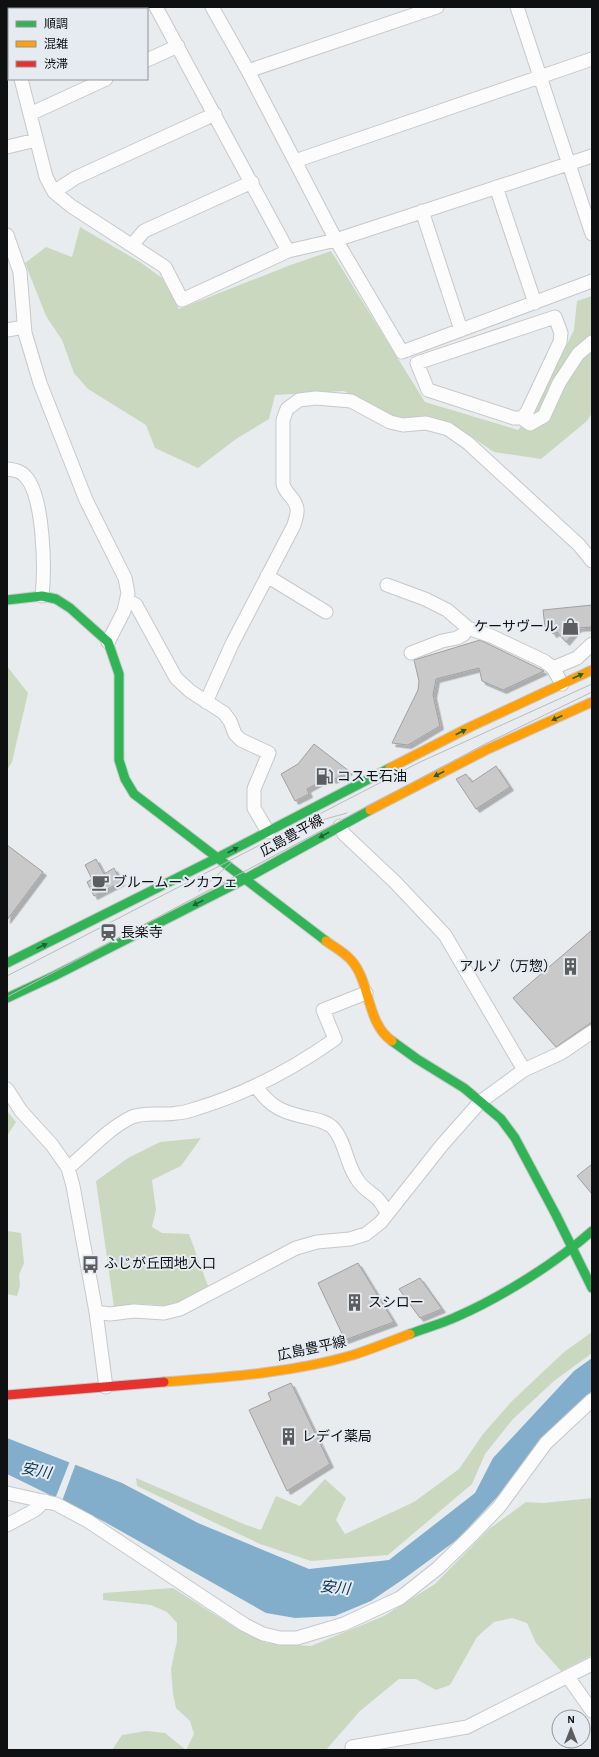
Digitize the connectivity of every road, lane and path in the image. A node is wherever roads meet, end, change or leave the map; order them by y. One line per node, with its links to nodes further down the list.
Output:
1 (156, 7): 5 (street)
2 (212, 7): 8 (street)
3 (437, 7): 8 (street)
4 (517, 7): 9 (street)
5 (178, 46): 7 (street); 13 (street)
6 (592, 59): 9 (street)
7 (148, 60)
8 (248, 71): 17 (street)
9 (540, 77): 17 (street); 18 (street)
10 (21, 80): 12 (street)
11 (104, 80): 12 (street)
12 (30, 114): 14 (street)
13 (215, 114): 19 (street); 21 (street)
14 (36, 140): 15 (street); 21 (street)
15 (7, 147)
16 (592, 156): 18 (street)
17 (295, 161): 25 (street)
18 (568, 164): 20 (street); 23 (street)
19 (252, 182): 26 (street); 27 (street)
20 (496, 187): 22 (street); 29 (street)
21 (54, 192): 26 (street)
22 (422, 211): 25 (street); 32 (street)
23 (592, 234)
24 (7, 235): 30 (street)
25 (336, 240): 27 (street); 32 (street)
26 (132, 246): 27 (street)
27 (288, 250)
28 (592, 281): 29 (street)
29 (534, 303): 32 (street)
30 (24, 327): 31 (street); 41 (street)
31 (7, 330)
32 (461, 330)
33 (592, 342): 34 (street)
34 (522, 418): 34 (street)
35 (7, 469): 39 (street)
36 (592, 561): 37 (street)
37 (267, 576): 42 (street); 50 (street)
38 (387, 585): 43 (street)
39 (42, 596): 40 (main road); 44 (main road)
40 (7, 600)
41 (127, 600): 44 (street); 50 (street)
42 (326, 612)
43 (468, 628): 46 (street); 47 (street)
44 (108, 642): 54 (main road)
45 (592, 644): 47 (street)
46 (411, 653)
47 (553, 668): 49 (street)
48 (592, 670): 49 (main road, 広島豊平線, one-way to 48)
49 (562, 684): 53 (main road, 広島豊平線, one-way to 49)
50 (206, 702): 53 (street)
51 (592, 702): 52 (main road, 広島豊平線, one-way to 52)
52 (340, 826): 55 (main road, 広島豊平線, one-way to 55); 60 (street)
53 (268, 832): 54 (main road, 広島豊平線, one-way to 53)
54 (218, 858): 55 (main road); 56 (main road, 広島豊平線, one-way to 54)
55 (245, 879): 57 (main road); 58 (main road, 広島豊平線, one-way to 58)
56 (7, 963)
57 (366, 993): 61 (street); 63 (main road)
58 (7, 998)
59 (592, 1032): 60 (street)
60 (524, 1070): 63 (street)
61 (256, 1086): 64 (street); 65 (street)
62 (7, 1089): 64 (street)
63 (480, 1102): 65 (street); 67 (main road)
64 (68, 1168): 69 (street)
65 (388, 1213): 69 (street)
66 (592, 1231): 67 (main road, 広島豊平線)
67 (573, 1248): 68 (main road); 70 (main road, 広島豊平線)
68 (592, 1288)
69 (96, 1312): 70 (street)
70 (106, 1387): 71 (main road, 広島豊平線)
71 (7, 1395)
72 (592, 1400): 74 (street)
73 (7, 1493): 74 (street)
74 (45, 1501): 75 (street)
75 (7, 1525)
76 (592, 1664): 77 (street)
77 (568, 1677): 78 (street); 79 (street)
78 (592, 1711)
79 (353, 1750)

